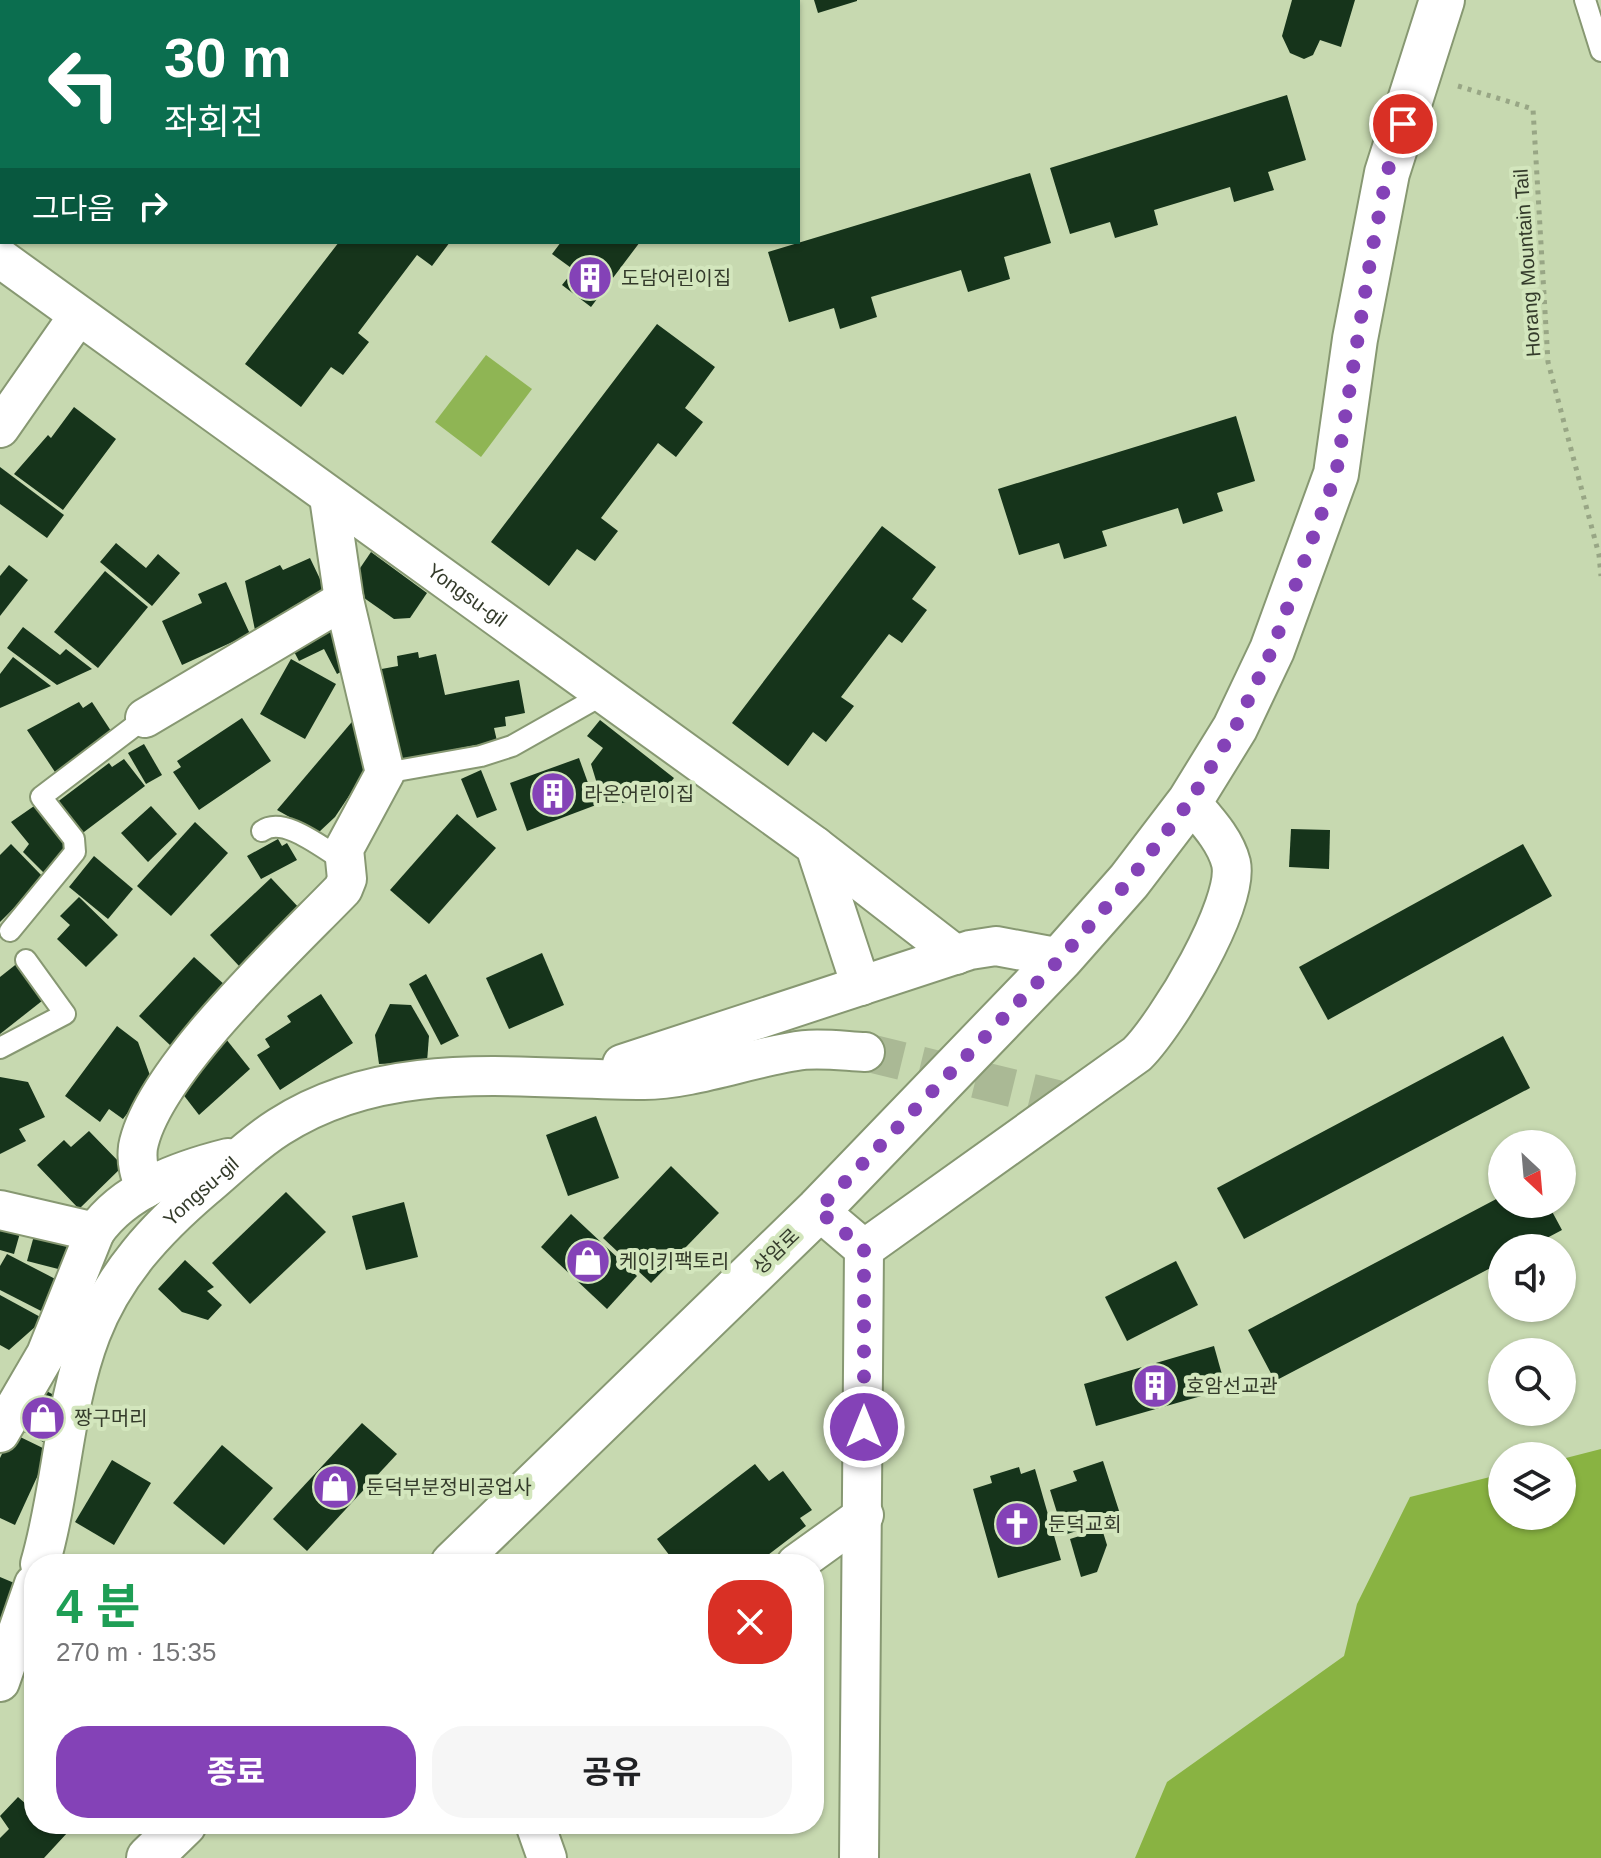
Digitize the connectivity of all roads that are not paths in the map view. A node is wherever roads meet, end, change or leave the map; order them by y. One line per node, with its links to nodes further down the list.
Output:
1 (1442, 0): 12 (main road, 상암로)
2 (1585, 0): 3 (lane)
3 (1601, 51)
4 (0, 258): 5 (street, Yongsu-gil)
5 (78, 316): 6 (street); 7 (street, Yongsu-gil)
6 (0, 428)
7 (329, 497): 8 (street); 9 (street, Yongsu-gil)
8 (344, 600): 10 (street); 11 (street)
9 (604, 694): 11 (lane); 14 (street, Yongsu-gil)
10 (145, 718): 16 (lane)
11 (385, 773): 15 (street)
12 (1190, 801): 18 (main road, 상암로); 31 (street)
13 (262, 831): 15 (lane)
14 (815, 846): 17 (street, Yongsu-gil); 20 (street)
15 (343, 860): 27 (street)
16 (10, 931)
17 (956, 955): 18 (street, Yongsu-gil); 20 (street, Yongsu-gil)
18 (1061, 958): 29 (main road, 상암로)
19 (26, 960): 22 (lane)
20 (861, 986): 21 (street, Yongsu-gil)
21 (796, 1007): 23 (street); 25 (street, Yongsu-gil)
22 (0, 1048)
23 (807, 1049): 24 (street); 25 (street)
24 (865, 1052)
25 (582, 1078): 26 (street, Yongsu-gil)
26 (247, 1153): 27 (street); 34 (street, Yongsu-gil)
27 (145, 1189): 30 (street)
28 (0, 1210): 30 (street)
29 (818, 1210): 31 (street); 35 (main road, 상암로)
30 (95, 1232): 32 (street)
31 (864, 1249): 33 (street)
32 (0, 1433)
33 (864, 1515): 36 (street); 43 (street)
34 (43, 1554)
35 (463, 1554)
36 (810, 1554)
37 (24, 1613): 38 (street)
38 (0, 1682)
39 (174, 1834): 41 (main road)
40 (539, 1834): 42 (street)
41 (149, 1858)
42 (547, 1858)
43 (859, 1858)

